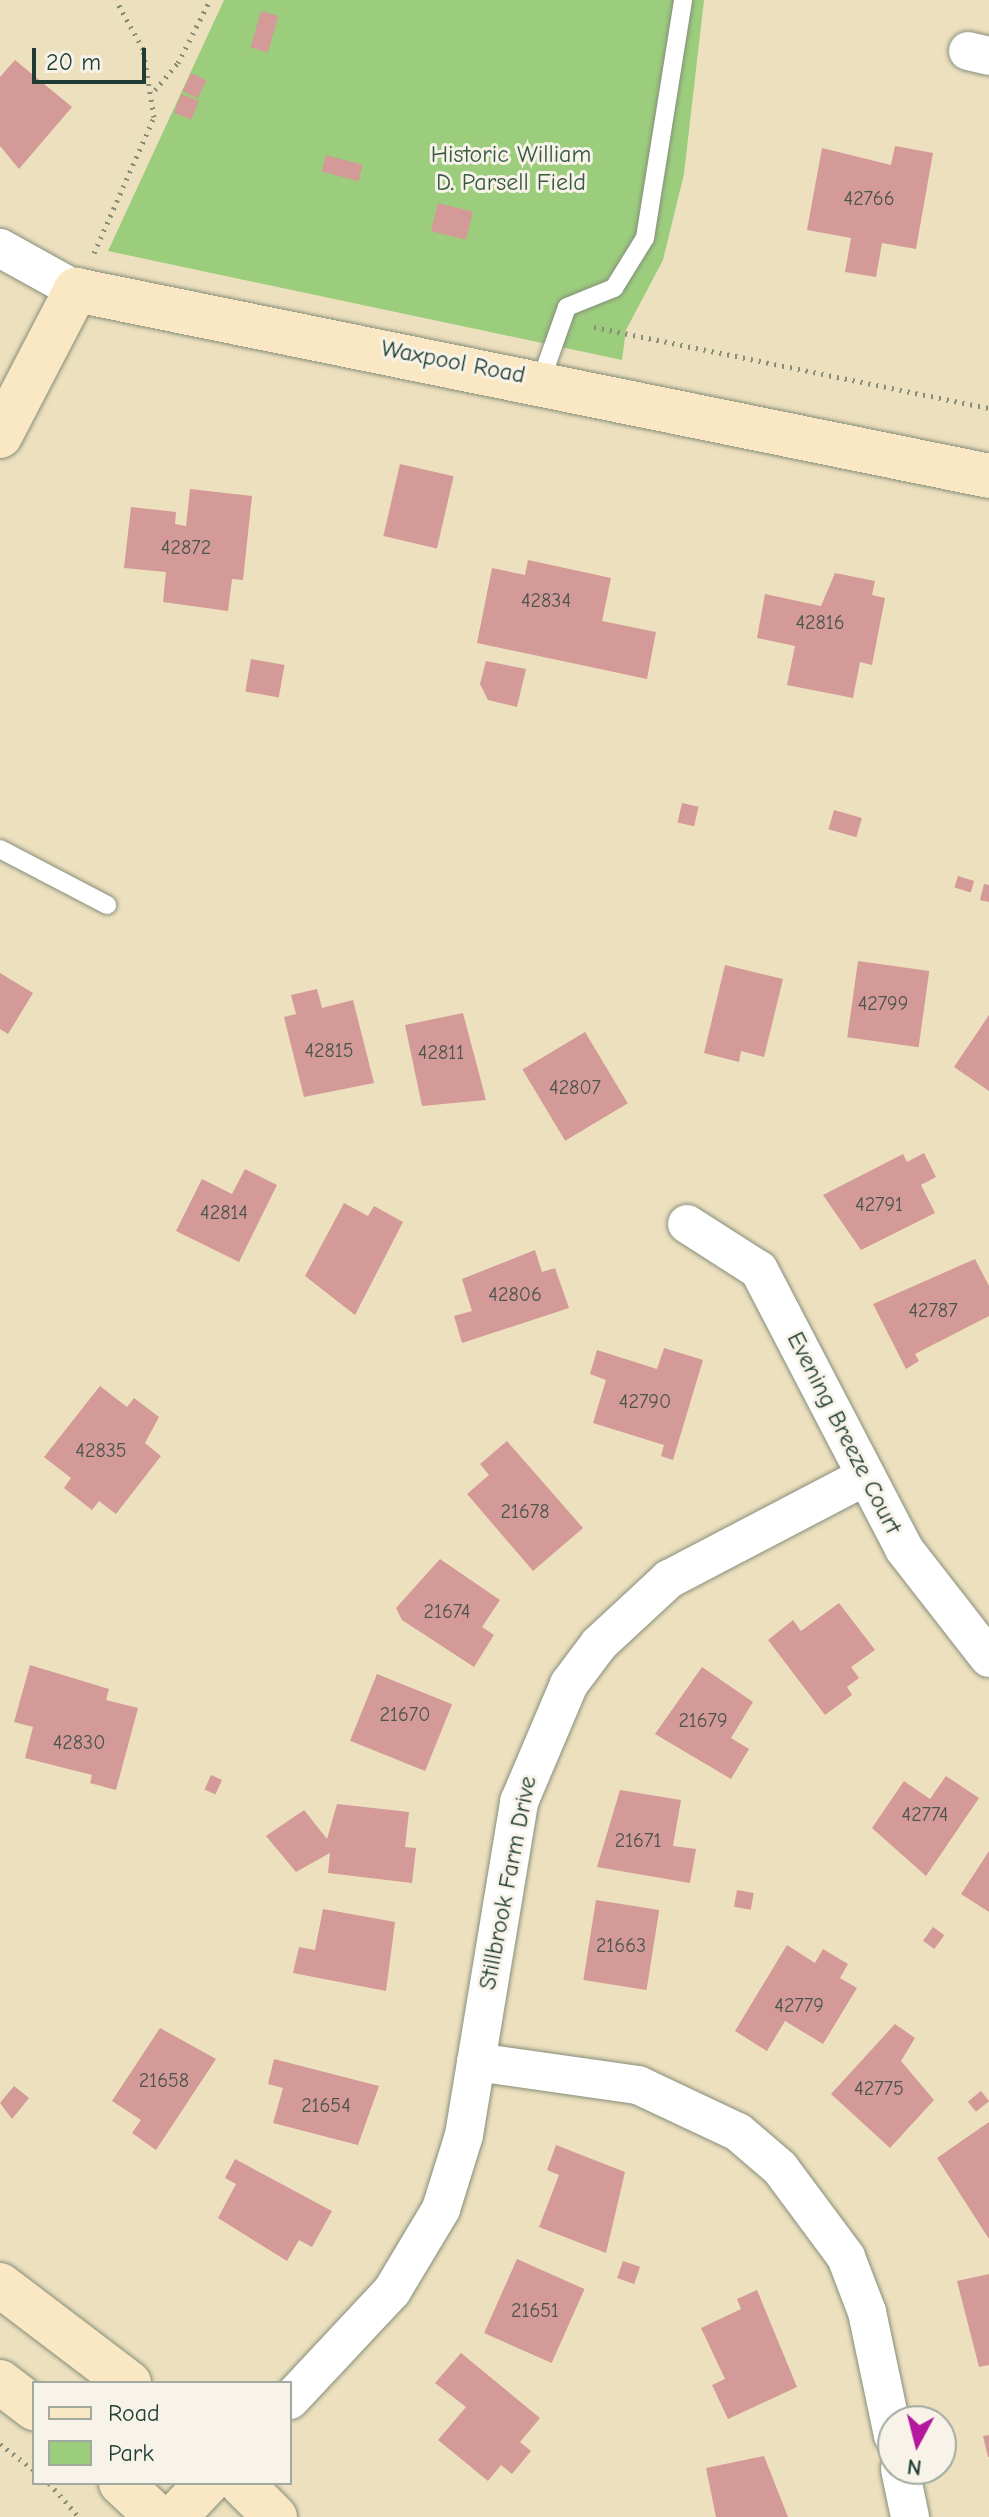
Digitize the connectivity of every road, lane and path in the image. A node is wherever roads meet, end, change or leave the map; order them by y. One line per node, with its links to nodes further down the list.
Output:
1 (116, 0): 4 (path)
2 (210, 0): 4 (path)
3 (683, 0): 7 (lane)
4 (155, 90): 6 (path)
5 (0, 248): 6 (street)
6 (76, 290): 8 (street, Waxpool Road); 10 (street)
7 (564, 320): 8 (lane); 9 (path)
8 (541, 380): 11 (street, Waxpool Road)
9 (989, 408)
10 (0, 436)
11 (989, 476)
12 (0, 849): 13 (lane)
13 (107, 905)
14 (687, 1224): 15 (street, Evening Breeze Court)
15 (866, 1476): 16 (street, Evening Breeze Court); 17 (street, Stillbrook Farm Drive)
16 (989, 1658)
17 (476, 2062): 21 (street, Stillbrook Farm Drive); 22 (street)
18 (0, 2285): 19 (street)
19 (126, 2381)
20 (0, 2382): 23 (street)
21 (292, 2398)
22 (887, 2405)
23 (32, 2406)
24 (0, 2444): 25 (path)
25 (32, 2468)
26 (51, 2485): 31 (path)
27 (123, 2485): 32 (street)
28 (205, 2485): 33 (street)
29 (243, 2485): 34 (street)
30 (903, 2485): 35 (street)
31 (79, 2517)
32 (157, 2517)
33 (175, 2517)
34 (275, 2517)
35 (910, 2517)

